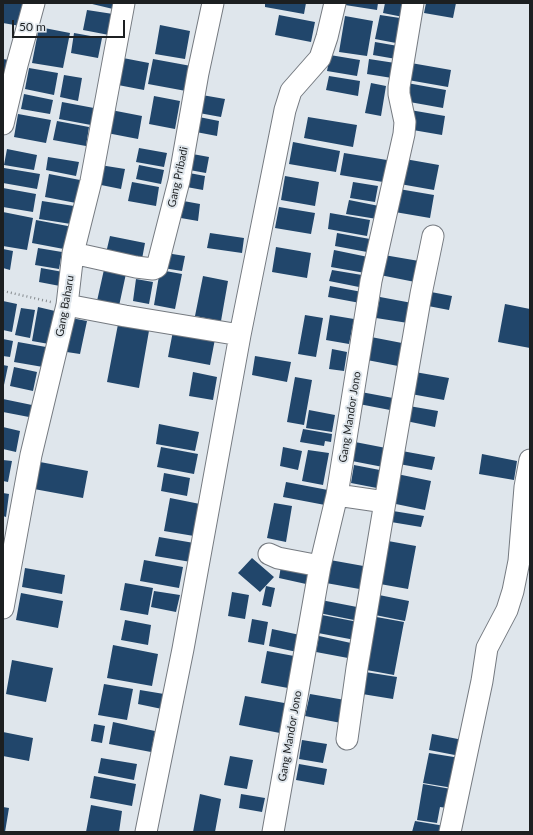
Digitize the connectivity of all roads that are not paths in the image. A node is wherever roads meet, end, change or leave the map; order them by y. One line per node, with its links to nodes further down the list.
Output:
1 (34, 3): 6 (street)
2 (124, 3): 8 (street, Gang Baharu)
3 (213, 3): 8 (street, Gang Pribadi)
4 (334, 3): 10 (street)
5 (413, 3): 12 (street, Gang Mandor Jono)
6 (3, 124)
7 (433, 236): 13 (street)
8 (73, 253): 9 (street, Gang Baharu)
9 (67, 305): 10 (street); 16 (street, Gang Baharu)
10 (240, 335): 18 (street)
11 (530, 460): 20 (street)
12 (337, 496): 13 (street); 15 (street, Gang Mandor Jono)
13 (385, 502): 17 (street)
14 (269, 554): 15 (street)
15 (320, 566): 19 (street, Gang Mandor Jono)
16 (3, 608)
17 (347, 739)
18 (146, 832)
19 (273, 832)
20 (450, 832)

